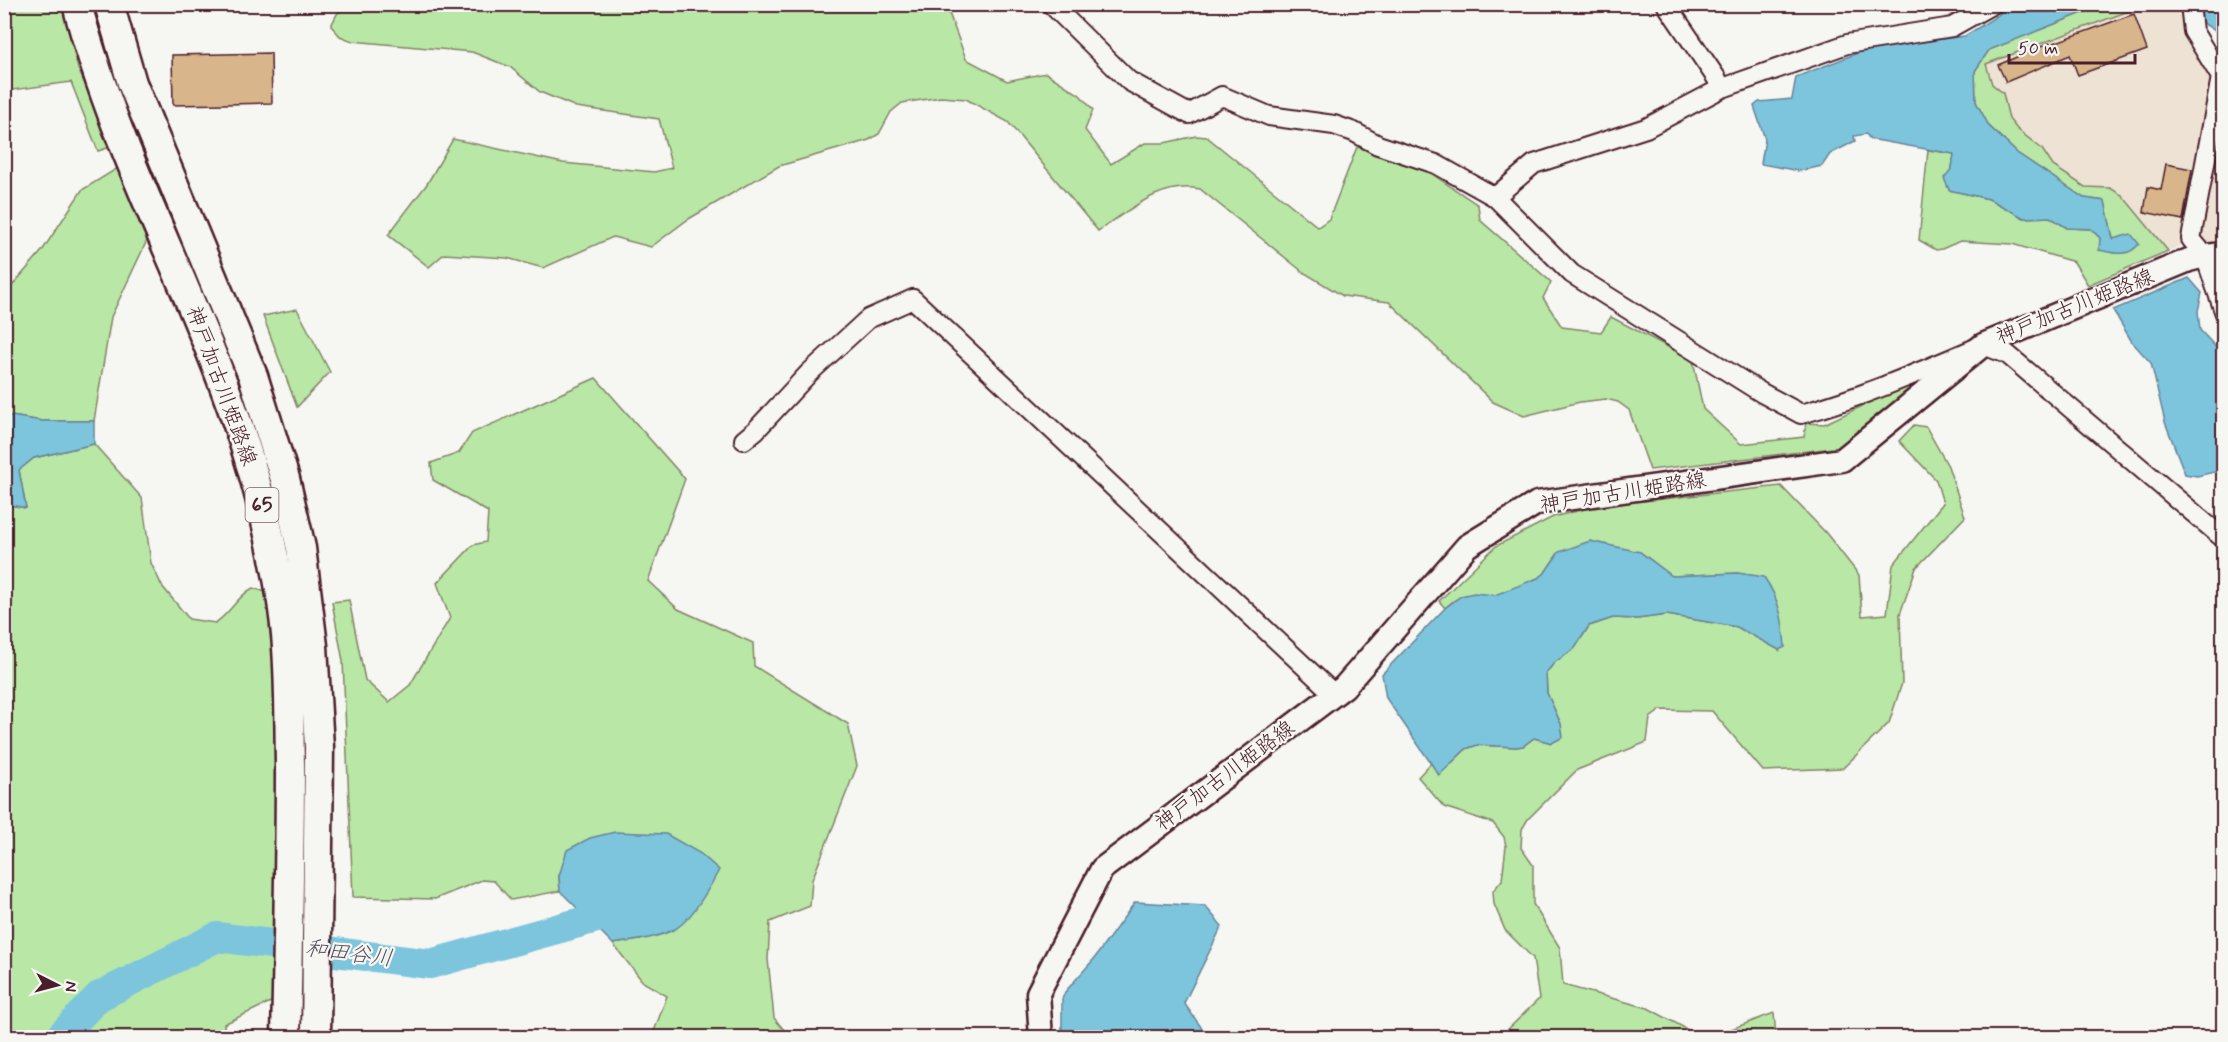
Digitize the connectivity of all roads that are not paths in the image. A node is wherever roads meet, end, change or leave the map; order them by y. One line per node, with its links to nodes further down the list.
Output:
1 (77, 4): 15 (main road, 神戸加古川姫路線 / 65)
2 (109, 4): 16 (main road, 神戸加古川姫路線 / 65)
3 (1051, 4): 8 (street)
4 (1666, 4): 7 (street)
5 (1993, 4): 7 (street)
6 (2190, 4): 9 (street)
7 (1720, 89): 8 (street)
8 (1495, 197): 11 (street)
9 (2214, 255): 10 (street); 11 (street, 神戸加古川姫路線)
10 (2223, 311)
11 (1983, 345): 13 (street); 14 (street, 神戸加古川姫路線)
12 (744, 440): 14 (street)
13 (2223, 539)
14 (1334, 694): 17 (street, 神戸加古川姫路線)
15 (286, 1038)
16 (316, 1038)
17 (1041, 1038)

